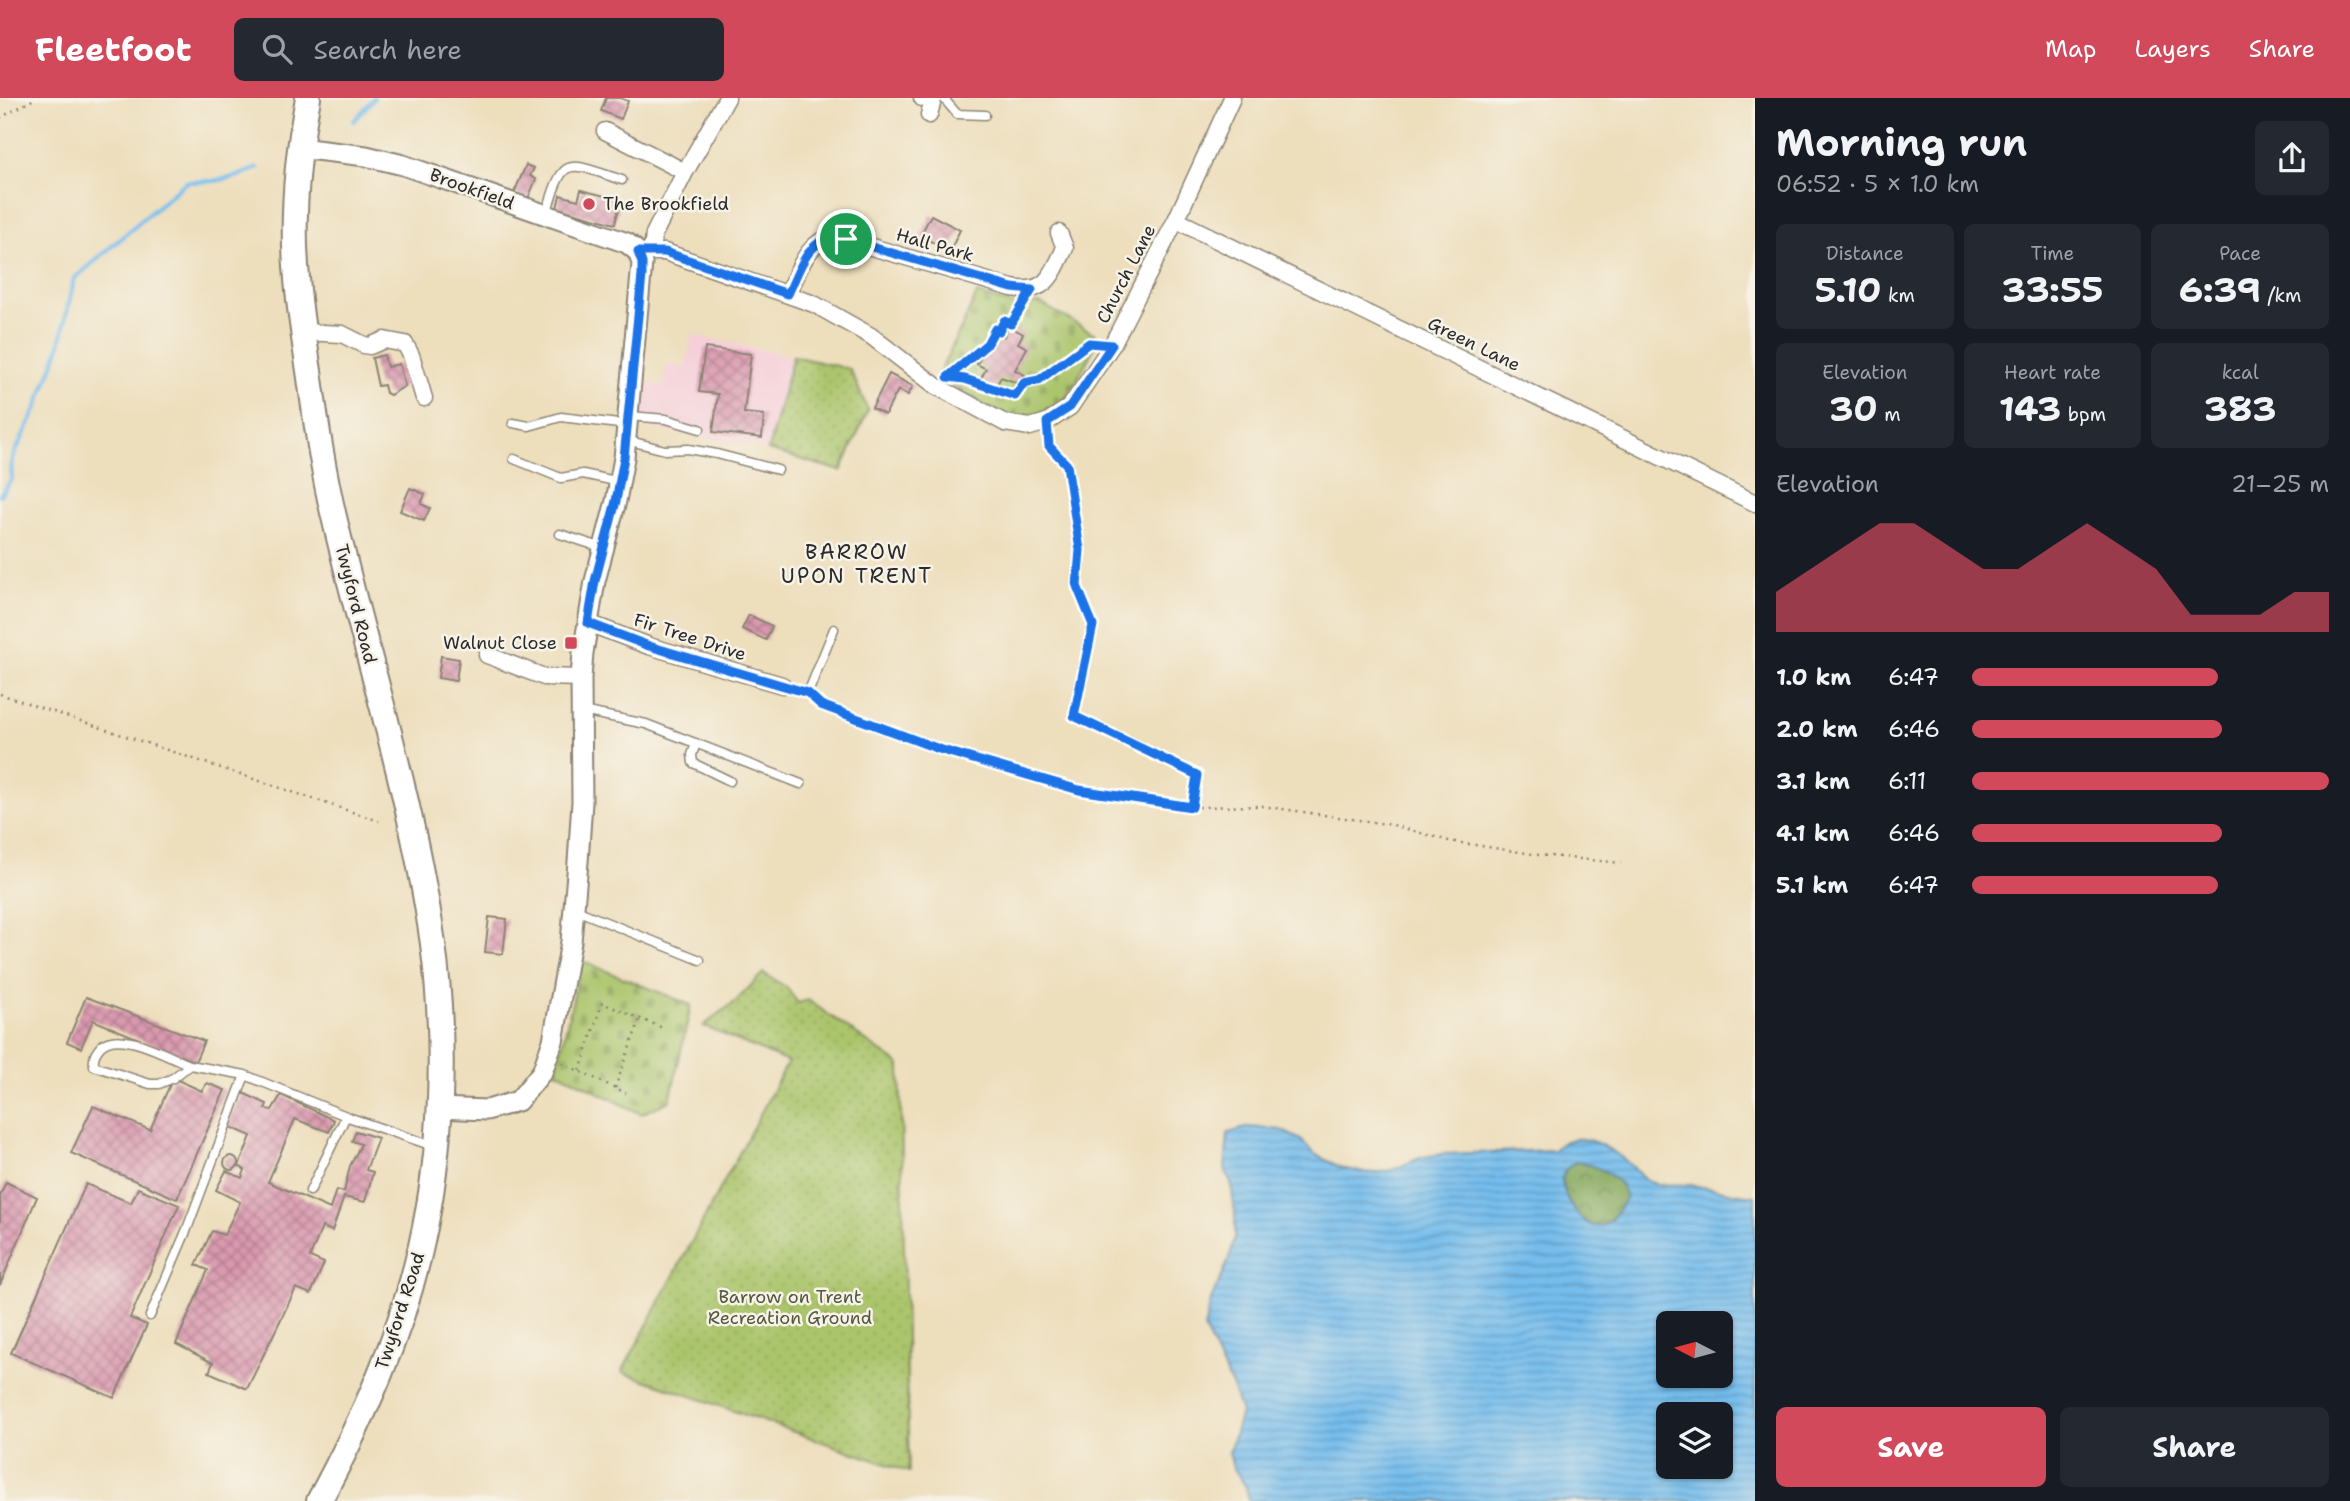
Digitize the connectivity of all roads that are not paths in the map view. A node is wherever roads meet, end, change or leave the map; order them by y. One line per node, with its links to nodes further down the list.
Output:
1 (308, 98): 7 (main road, Twyford Road)
2 (727, 98): 8 (street)
3 (1232, 98): 11 (street, Church Lane)
4 (935, 102): 5 (lane)
5 (985, 115)
6 (605, 131): 8 (street)
7 (299, 148): 10 (street, Brookfield); 15 (main road, Twyford Road)
8 (685, 172): 13 (street)
9 (622, 180): 10 (lane)
10 (546, 215): 13 (street, Brookfield)
11 (1176, 220): 14 (street, Church Lane); 23 (street, Green Lane)
12 (1059, 233): 14 (street, Hall Park)
13 (645, 252): 14 (street); 18 (street)
14 (788, 294)
15 (303, 332): 16 (street); 41 (main road, Twyford Road)
16 (424, 398)
17 (513, 423): 18 (lane)
18 (628, 427): 19 (lane); 21 (lane); 22 (street)
19 (701, 429)
20 (514, 459): 22 (lane)
21 (778, 470)
22 (620, 482): 25 (street)
23 (1755, 503)
24 (560, 534): 25 (lane)
25 (604, 548): 26 (street)
26 (588, 623): 29 (street); 30 (street, Fir Tree Drive)
27 (834, 629): 31 (lane)
28 (487, 655): 29 (street)
29 (581, 678): 32 (street)
30 (782, 685): 31 (lane)
31 (808, 693): 34 (lane)
32 (581, 711): 33 (lane); 37 (street)
33 (696, 743): 35 (lane); 36 (lane)
34 (939, 749)
35 (730, 781)
36 (801, 784)
37 (574, 910): 38 (lane); 41 (street)
38 (700, 960)
39 (190, 1065): 39 (lane); 40 (lane)
40 (245, 1075): 42 (lane); 45 (lane)
41 (438, 1108): 43 (main road, Twyford Road)
42 (346, 1116): 43 (lane); 44 (lane)
43 (436, 1147): 46 (main road, Twyford Road)
44 (310, 1191)
45 (150, 1316)
46 (319, 1501)

